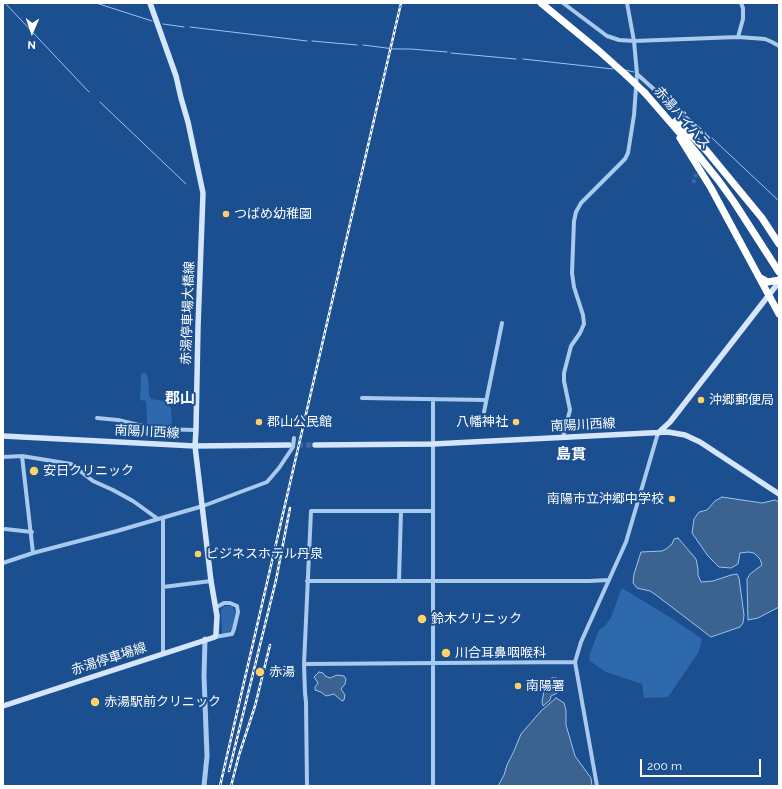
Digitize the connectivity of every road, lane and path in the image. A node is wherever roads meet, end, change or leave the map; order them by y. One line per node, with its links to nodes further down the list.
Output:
1 (150, 3): 25 (main road, 赤湯停車場大橋線)
2 (541, 3): 10 (highway, 赤湯バイパス, bridge)
3 (563, 3): 7 (street)
4 (627, 3): 7 (street)
5 (741, 3): 6 (street)
6 (738, 37): 7 (street); 8 (street)
7 (634, 41): 9 (street)
8 (779, 46)
9 (637, 74): 12 (street); 28 (street)
10 (645, 93): 11 (highway, 赤湯バイパス); 13 (highway)
11 (670, 121): 14 (highway, 赤湯バイパス); 15 (highway)
12 (708, 138)
13 (779, 244)
14 (777, 269)
15 (758, 276): 16 (highway); 17 (highway)
16 (779, 281): 17 (main road)
17 (768, 296): 18 (highway); 26 (main road)
18 (779, 314)
19 (502, 323): 22 (street)
20 (362, 398): 21 (street)
21 (433, 399): 22 (street); 30 (street)
22 (486, 400): 23 (street)
23 (484, 412)
24 (97, 418): 25 (street)
25 (196, 430): 33 (main road, 赤湯停車場大橋線)
26 (658, 433): 28 (main road, 南陽川西線); 36 (main road, 南陽川西線); 46 (street)
27 (3, 436): 33 (main road, 南陽川西線)
28 (563, 437): 30 (main road, 南陽川西線)
29 (294, 438): 37 (street)
30 (433, 444): 32 (main road, 南陽川西線); 39 (street)
31 (289, 445): 33 (main road, 南陽川西線)
32 (315, 445)
33 (195, 446): 37 (main road, 赤湯停車場大橋線)
34 (22, 456): 35 (street); 40 (street); 42 (street)
35 (3, 457)
36 (779, 494)
37 (203, 506): 40 (street); 47 (main road, 赤湯停車場大橋線)
38 (401, 511): 39 (street); 45 (street); 48 (street)
39 (433, 511): 49 (street)
40 (161, 518): 43 (street); 50 (street)
41 (5, 530): 42 (street)
42 (32, 532): 43 (street)
43 (33, 553): 44 (street)
44 (3, 564)
45 (399, 580): 48 (street); 49 (street)
46 (609, 580): 49 (street); 55 (street)
47 (211, 581): 50 (street); 51 (main road, 赤湯停車場大橋線)
48 (307, 581): 56 (street)
49 (433, 581): 57 (street)
50 (163, 587): 54 (street)
51 (216, 608): 52 (main road, 赤湯停車場大橋線); 52 (street)
52 (215, 637): 53 (main road, 赤湯停車場線)
53 (205, 639): 54 (main road, 赤湯停車場線); 59 (street)
54 (163, 653): 58 (main road, 赤湯停車場線)
55 (575, 662): 57 (street); 62 (street)
56 (304, 664): 57 (street); 60 (street)
57 (432, 664): 61 (street)
58 (3, 706)
59 (204, 786)
60 (307, 786)
61 (433, 786)
62 (597, 786)

